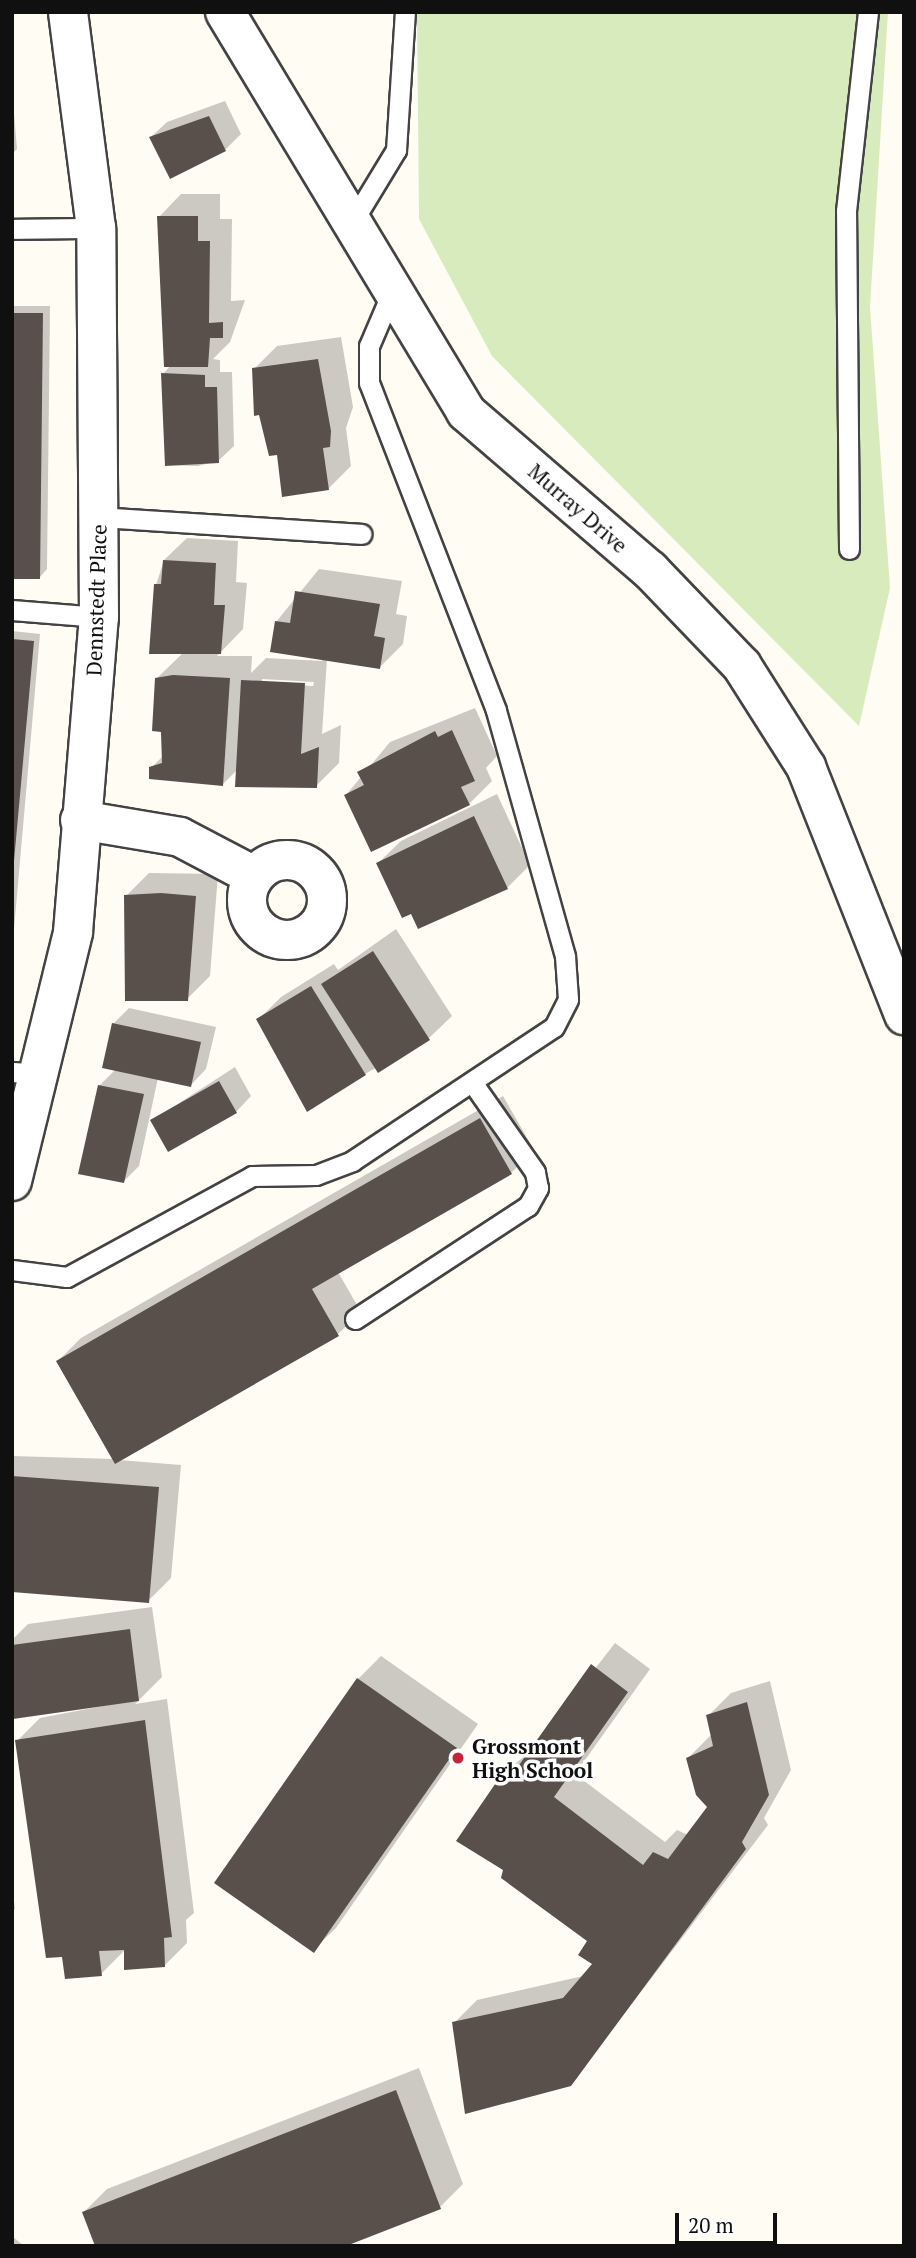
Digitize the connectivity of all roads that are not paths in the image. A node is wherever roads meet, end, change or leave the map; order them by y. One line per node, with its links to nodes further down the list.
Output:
1 (68, 12): 6 (street, Dennstedt Place)
2 (225, 12): 5 (street, Murray Drive)
3 (405, 12): 5 (lane)
4 (868, 12): 11 (lane)
5 (351, 224): 8 (street, Murray Drive)
6 (96, 228): 7 (lane); 9 (street, Dennstedt Place)
7 (12, 229)
8 (392, 292): 16 (street, Murray Drive); 18 (lane)
9 (99, 517): 10 (lane); 13 (street, Dennstedt Place)
10 (361, 534)
11 (849, 549)
12 (12, 610): 13 (lane)
13 (99, 617): 14 (street, Dennstedt Place)
14 (80, 820): 15 (street); 17 (street, Dennstedt Place)
15 (254, 876)
16 (904, 1015)
17 (25, 1073): 19 (street, Dennstedt Place)
18 (472, 1082): 20 (lane); 21 (lane)
19 (12, 1181)
20 (12, 1270)
21 (355, 1319)

